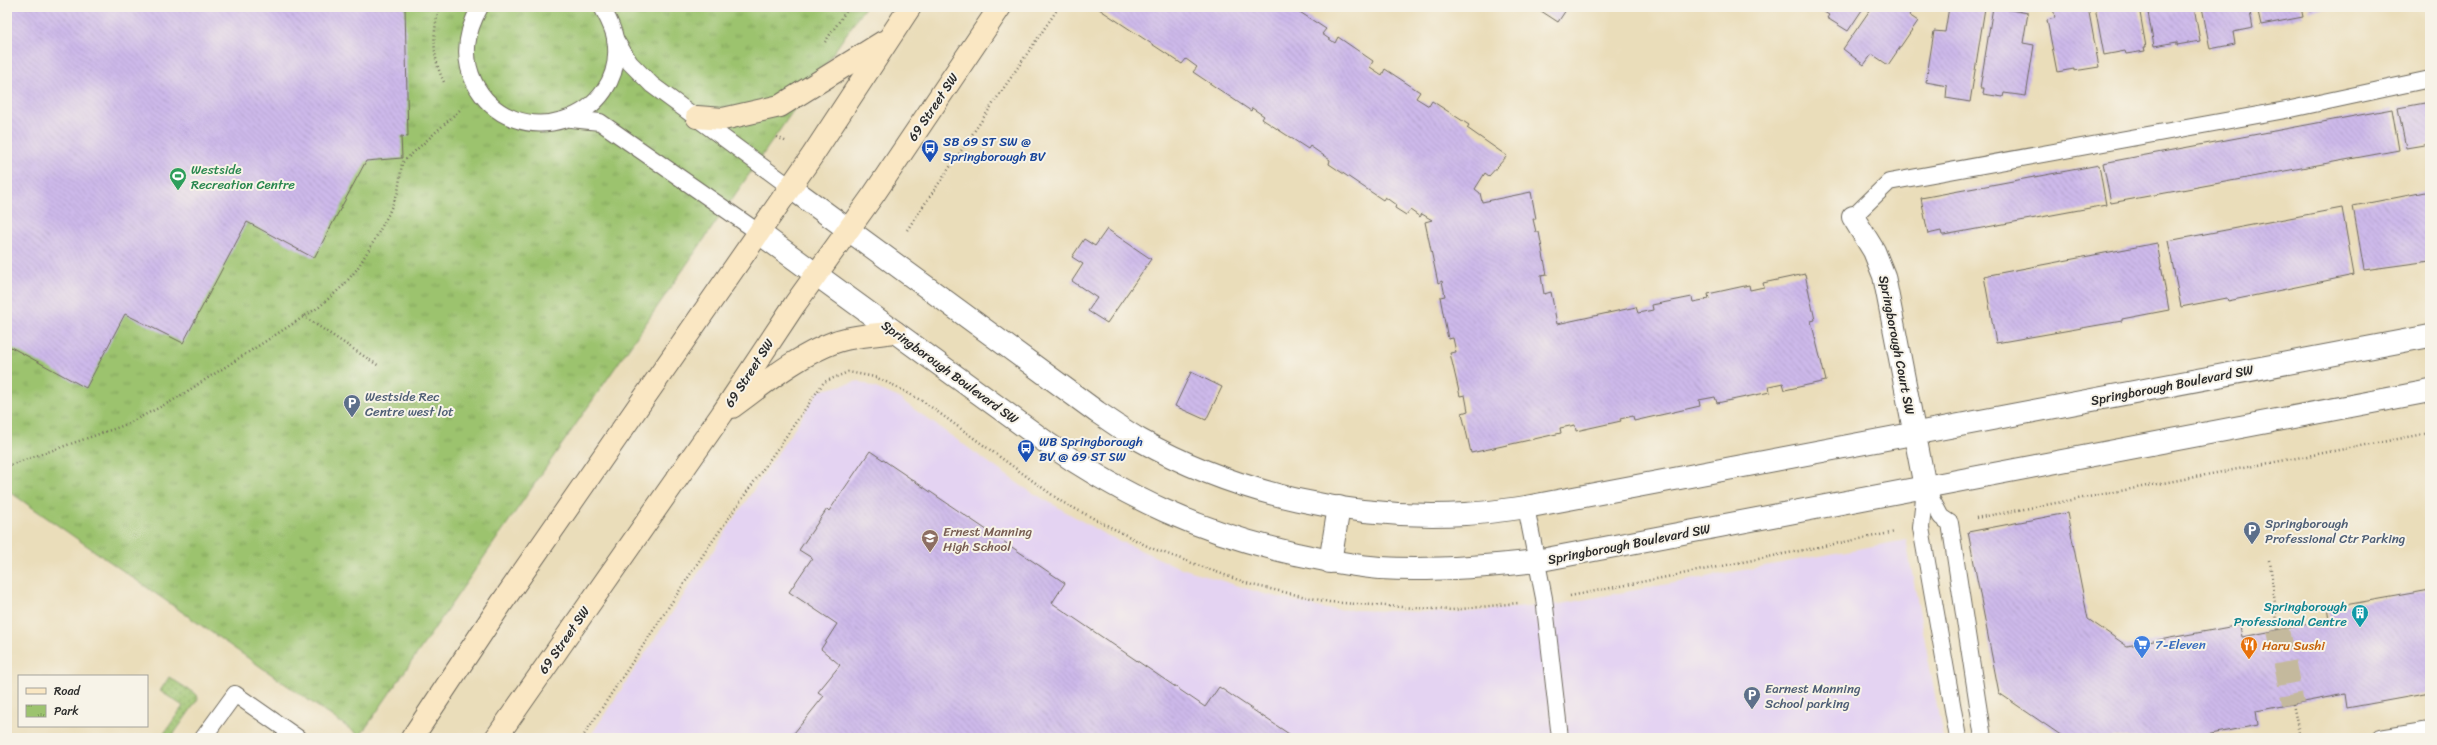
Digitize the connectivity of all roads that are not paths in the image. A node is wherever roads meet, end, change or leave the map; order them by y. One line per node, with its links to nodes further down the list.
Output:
1 (480, 7): 9 (lane)
2 (602, 7): 5 (lane)
3 (910, 7): 6 (main road)
4 (1000, 7): 12 (main road, 69 Street SW)
5 (615, 39): 8 (lane); 9 (lane)
6 (888, 39): 8 (main road); 10 (main road)
7 (2430, 79): 11 (lane)
8 (697, 117): 10 (lane)
9 (571, 119): 13 (lane)
10 (790, 187): 12 (street, Springborough Boulevard SW); 13 (main road)
11 (1853, 217): 19 (street, Springborough Court SW)
12 (848, 230): 14 (main road, 69 Street SW); 22 (street, Springborough Boulevard SW)
13 (758, 232): 14 (street, Springborough Boulevard SW); 28 (main road)
14 (816, 274): 15 (street, Springborough Boulevard SW); 18 (main road, 69 Street SW)
15 (895, 332): 18 (main road); 24 (street, Springborough Boulevard SW)
16 (2430, 336): 19 (street, Springborough Boulevard SW)
17 (2430, 391): 20 (street, Springborough Boulevard SW)
18 (722, 414): 29 (main road, 69 Street SW)
19 (1915, 434): 20 (street); 21 (street, Springborough Boulevard SW)
20 (1926, 487): 23 (street, Springborough Boulevard SW); 31 (lane); 32 (lane)
21 (1526, 507): 22 (street, Springborough Boulevard SW); 23 (lane)
22 (1339, 508): 24 (street)
23 (1536, 561): 24 (street, Springborough Boulevard SW); 30 (lane)
24 (1330, 562)
25 (2430, 730): 33 (lane)
26 (203, 738): 27 (lane)
27 (298, 738)
28 (412, 738)
29 (496, 738)
30 (1559, 738)
31 (1958, 738)
32 (1983, 738)
33 (2380, 738)

